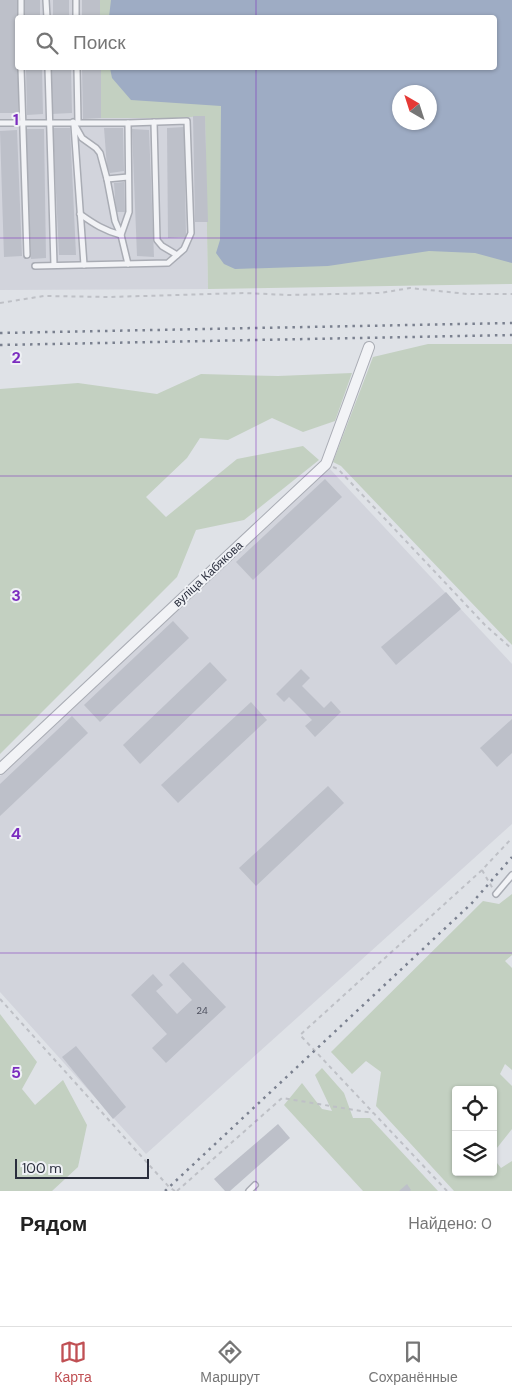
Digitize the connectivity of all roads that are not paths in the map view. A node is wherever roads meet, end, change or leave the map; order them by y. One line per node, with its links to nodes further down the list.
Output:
1 (21, 0): 4 (lane)
2 (46, 0): 5 (lane)
3 (76, 0): 6 (lane)
4 (21, 15)
5 (47, 15)
6 (76, 15)
7 (22, 70): 15 (lane)
8 (48, 70): 13 (lane)
9 (77, 70): 10 (lane)
10 (76, 122): 13 (lane); 14 (lane); 17 (lane); 18 (lane)
11 (154, 122): 14 (lane); 21 (lane); 21 (lane)
12 (0, 123): 15 (lane)
13 (48, 123): 15 (lane); 23 (lane)
14 (128, 123): 16 (lane)
15 (22, 124): 20 (lane)
16 (128, 177): 17 (lane); 19 (lane)
17 (107, 179): 19 (lane)
18 (80, 214): 19 (lane); 24 (lane)
19 (121, 235): 22 (lane)
20 (27, 255)
21 (177, 255): 22 (lane)
22 (128, 264): 24 (lane)
23 (54, 265): 24 (lane); 25 (lane)
24 (84, 265)
25 (35, 266)
26 (369, 347): 27 (street, вуліца Кабякова)
27 (0, 769)
28 (512, 875): 29 (lane)
29 (496, 894)
30 (255, 1185): 31 (lane)
31 (249, 1191)

